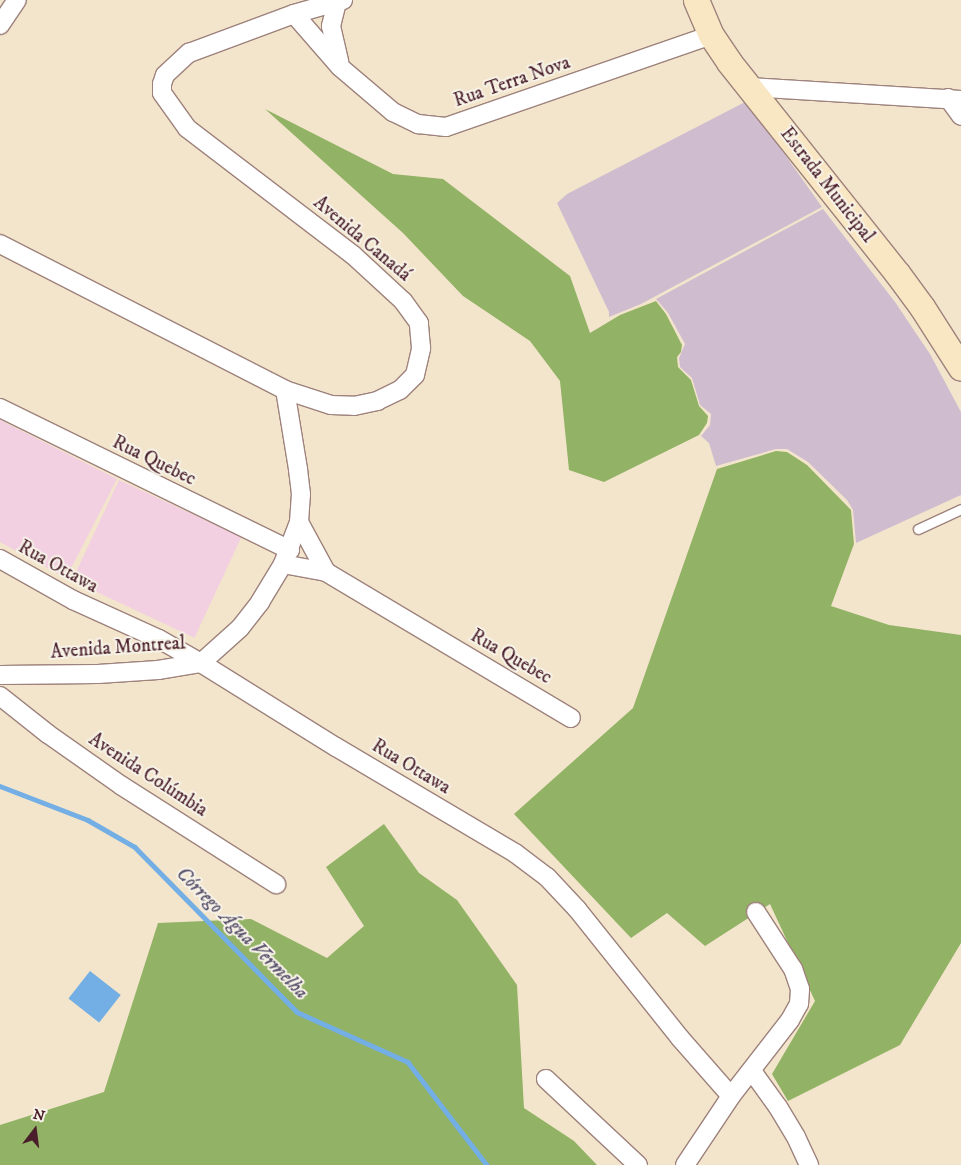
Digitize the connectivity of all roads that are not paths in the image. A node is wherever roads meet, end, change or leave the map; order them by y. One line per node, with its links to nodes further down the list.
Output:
1 (17, 0): 5 (street)
2 (696, 0): 6 (main road, Estrada Municipal)
3 (340, 1): 4 (street, Avenida Canadá); 7 (street)
4 (294, 14): 7 (street, Rua Terra Nova); 13 (street, Avenida Canadá)
5 (0, 25)
6 (711, 35): 7 (street, Rua Terra Nova); 8 (main road, Estrada Municipal)
7 (340, 67)
8 (749, 87): 9 (street); 12 (main road, Estrada Municipal)
9 (955, 99): 10 (street)
10 (961, 116)
11 (0, 244): 13 (street, Avenida Canadá)
12 (961, 368)
13 (285, 390): 16 (street, Avenida Montreal)
14 (0, 408): 18 (street, Rua Quebec)
15 (961, 509): 17 (lane)
16 (299, 522): 18 (street, Avenida Montreal); 20 (street)
17 (918, 529)
18 (286, 557): 20 (street, Rua Quebec); 21 (street, Avenida Montreal)
19 (0, 559): 21 (street, Rua Ottawa)
20 (326, 572): 24 (street, Rua Quebec)
21 (201, 663): 22 (street, Avenida Montreal); 29 (street, Rua Ottawa)
22 (0, 675)
23 (0, 696): 25 (street, Avenida Colúmbia)
24 (571, 718)
25 (276, 884)
26 (756, 912): 27 (street)
27 (752, 1072): 29 (street); 32 (street)
28 (546, 1079): 30 (street)
29 (731, 1096): 31 (street)
30 (638, 1165)
31 (685, 1165)
32 (809, 1165)

